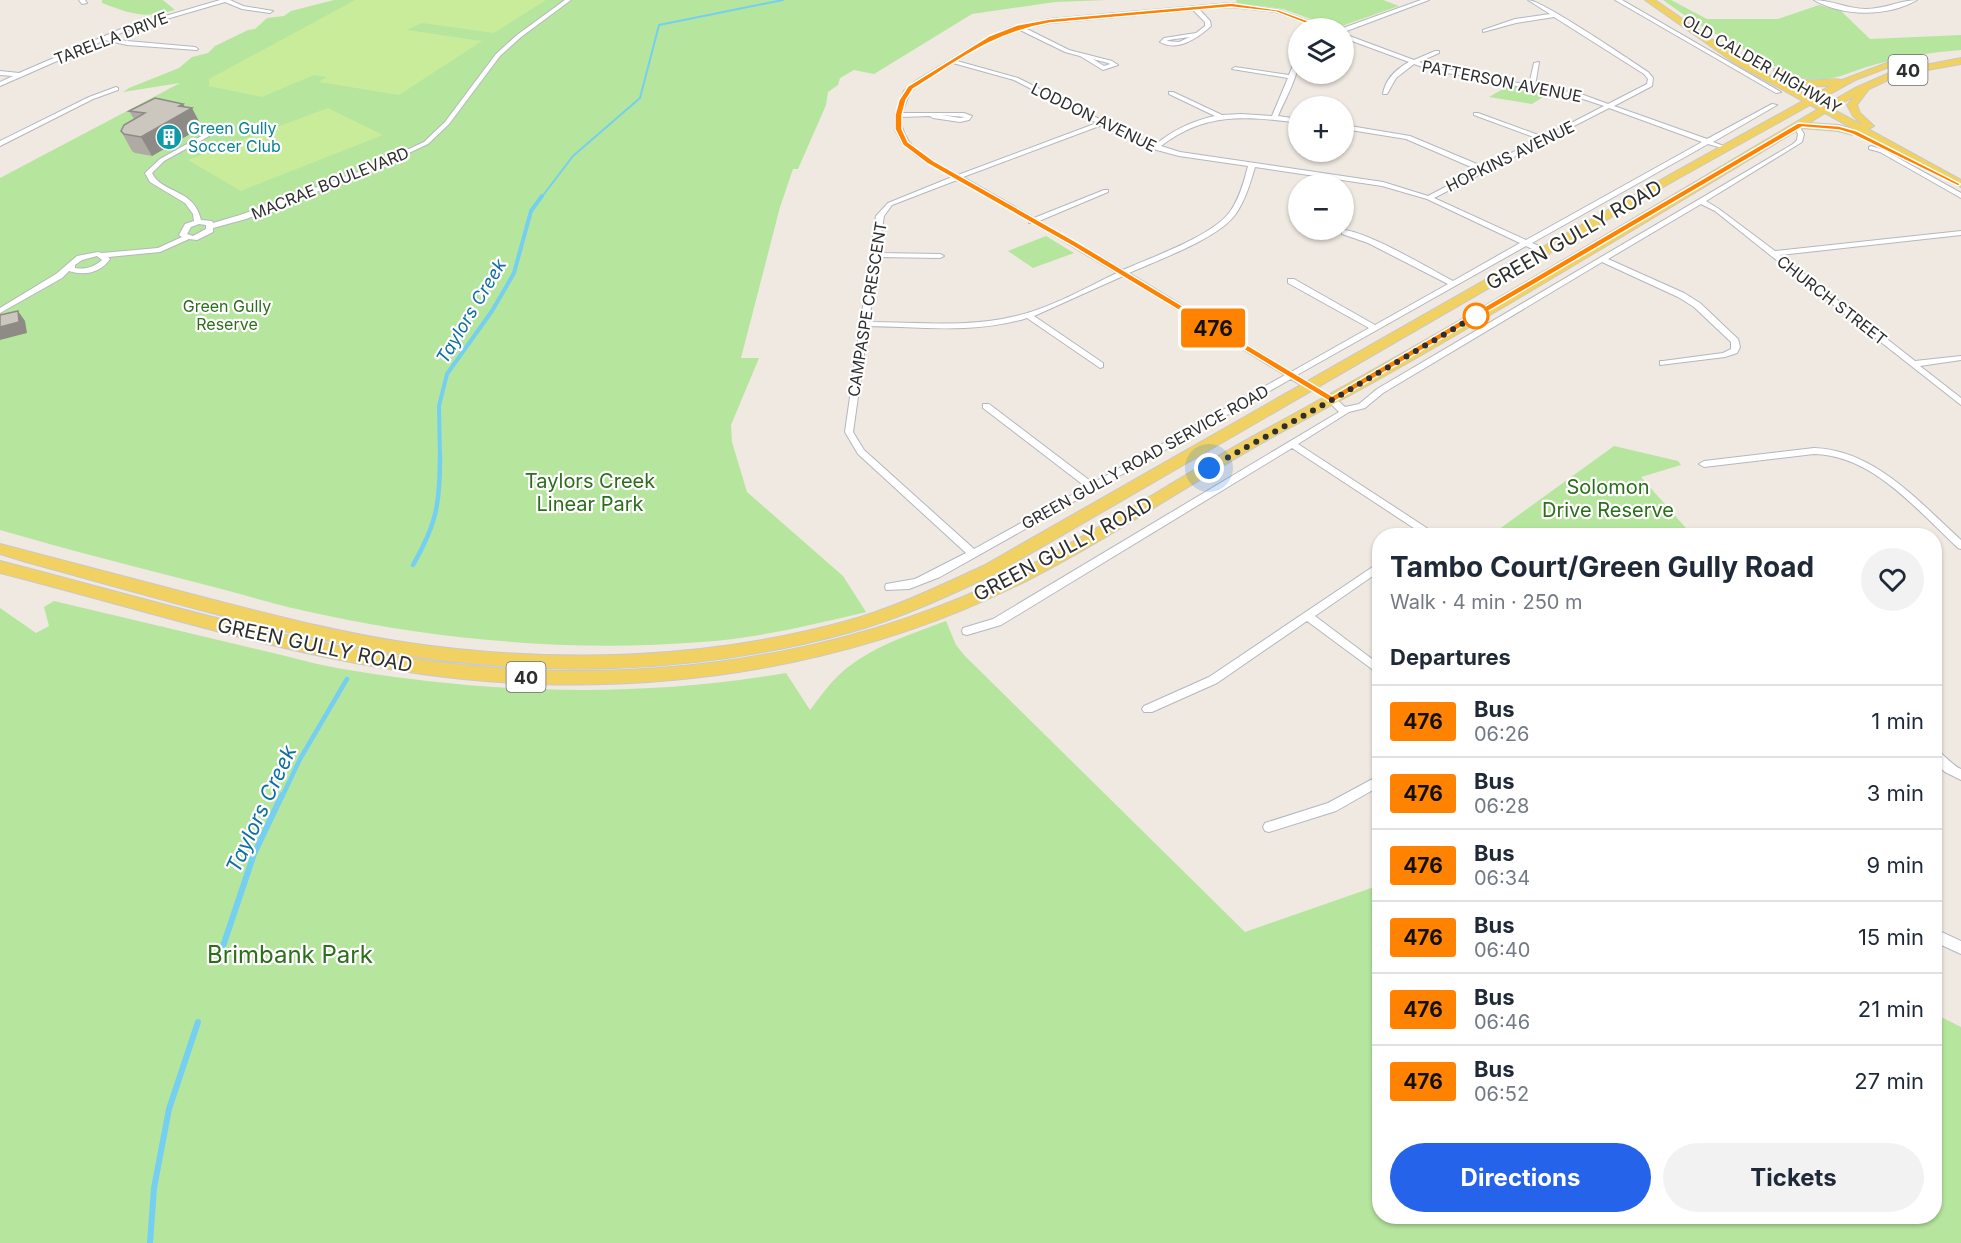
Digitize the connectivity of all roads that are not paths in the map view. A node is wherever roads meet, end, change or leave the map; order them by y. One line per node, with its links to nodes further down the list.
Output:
1 (226, 0): 11 (street); 20 (street, TARELLA DRIVE)
2 (568, 0): 74 (street, MACRAE BOULEVARD)
3 (1426, 0): 15 (street)
4 (1531, 0): 12 (street, HOPKINS AVENUE)
5 (1618, 0): 38 (street)
6 (1648, 0): 42 (main road, OLD CALDER HIGHWAY)
7 (1657, 0): 17 (main road, OLD CALDER HIGHWAY)
8 (1817, 0): 9 (street)
9 (1914, 0)
10 (1194, 8): 13 (street); 14 (street); 18 (street)
11 (270, 11)
12 (1555, 15): 16 (street); 44 (street, HOPKINS AVENUE)
13 (1298, 18)
14 (1019, 27): 24 (street); 25 (street)
15 (1354, 27)
16 (1485, 31)
17 (1704, 33): 31 (main road); 42 (main road, OLD CALDER HIGHWAY)
18 (1195, 34)
19 (1354, 37): 27 (street, PATTERSON AVENUE)
20 (102, 38): 21 (street); 32 (street, TARELLA DRIVE)
21 (195, 49)
22 (1437, 52): 27 (street)
23 (1961, 53): 31 (main road, GREEN GULLY ROAD / 40)
24 (1083, 56)
25 (952, 61): 47 (street); 52 (street, LODDON AVENUE)
26 (1961, 61): 34 (main road, GREEN GULLY ROAD / 40)
27 (1412, 62): 37 (street, PATTERSON AVENUE); 40 (street)
28 (1537, 63): 37 (street)
29 (1235, 69): 33 (street)
30 (0, 73): 32 (street)
31 (1860, 74): 42 (main road, GREEN GULLY ROAD / 40)
32 (19, 75): 35 (street, TARELLA DRIVE)
33 (1288, 76)
34 (1874, 81): 45 (main road, GREEN GULLY ROAD / 40); 54 (main road)
35 (0, 84)
36 (1289, 84): 50 (street)
37 (1532, 85): 44 (street, PATTERSON AVENUE)
38 (1778, 92)
39 (1171, 93): 49 (street)
40 (1385, 93)
41 (91, 98): 59 (street)
42 (1814, 99): 45 (main road, OLD CALDER HIGHWAY); 62 (main road, GREEN GULLY ROAD / 40)
43 (1774, 105): 58 (street, GREEN GULLY ROAD SERVICE ROAD)
44 (1612, 106): 57 (street, HOPKINS AVENUE); 58 (street, PATTERSON AVENUE)
45 (1828, 107): 53 (main road, GREEN GULLY ROAD / 40); 54 (main road, OLD CALDER HIGHWAY); 63 (main road, OLD CALDER HIGHWAY)
46 (1476, 114): 57 (street)
47 (898, 115): 48 (street); 66 (street)
48 (933, 116)
49 (1221, 117): 50 (street); 60 (street)
50 (1274, 118): 51 (street)
51 (1288, 120)
52 (1102, 123): 60 (street, LODDON AVENUE); 66 (street, CAMPASPE CRESCENT)
53 (1798, 126): 63 (main road); 71 (street); 85 (main road, GREEN GULLY ROAD / 40)
54 (1869, 126): 67 (main road, OLD CALDER HIGHWAY)
55 (1354, 129): 65 (street)
56 (208, 134): 73 (street)
57 (1545, 139): 65 (street, HOPKINS AVENUE)
58 (1709, 142): 62 (street, PATTERSON AVENUE); 78 (street, GREEN GULLY ROAD SERVICE ROAD)
59 (0, 144)
60 (1155, 148): 64 (street, LODDON AVENUE)
61 (1871, 148): 69 (street)
62 (1727, 149): 79 (main road, GREEN GULLY ROAD / 40)
63 (1908, 157): 67 (main road, OLD CALDER HIGHWAY)
64 (1252, 165): 70 (street, LODDON AVENUE); 89 (street)
65 (1484, 170): 70 (street, HOPKINS AVENUE)
66 (956, 178): 72 (street); 81 (street, CAMPASPE CRESCENT)
67 (1961, 184)
68 (1106, 191): 72 (street)
69 (1961, 196)
70 (1429, 198): 78 (street, LODDON AVENUE)
71 (1701, 201): 80 (street, CHURCH STREET); 84 (street)
72 (1032, 221): 89 (street)
73 (198, 222): 74 (street); 77 (street)
74 (211, 226): 77 (street, MACRAE BOULEVARD)
75 (1961, 233): 80 (street)
76 (1354, 235): 91 (street)
77 (187, 237): 83 (street)
78 (1527, 242): 79 (street, LODDON AVENUE); 91 (street, GREEN GULLY ROAD SERVICE ROAD)
79 (1546, 252): 85 (main road); 102 (main road, GREEN GULLY ROAD / 40)
80 (1773, 253): 99 (street, CHURCH STREET)
81 (875, 255): 82 (street); 95 (street, CAMPASPE CRESCENT)
82 (940, 256)
83 (104, 259): 86 (street); 88 (street)
84 (1603, 260): 87 (street); 98 (street)
85 (1567, 261): 87 (street); 104 (main road, GREEN GULLY ROAD / 40)
86 (70, 266): 88 (street); 92 (street)
87 (1585, 270): 104 (street)
88 (83, 271): 92 (street)
89 (1122, 273): 94 (street); 101 (street)
90 (1291, 281): 96 (street)
91 (1452, 283): 96 (street, GREEN GULLY ROAD SERVICE ROAD)
92 (37, 290): 93 (street)
93 (0, 311)
94 (1029, 316): 95 (street); 100 (street)
95 (865, 324): 114 (street, CAMPASPE CRESCENT)
96 (1373, 327): 101 (street, GREEN GULLY ROAD SERVICE ROAD)
97 (1961, 358): 99 (street)
98 (1663, 363)
99 (1914, 364): 103 (street, CHURCH STREET)
100 (1100, 365)
101 (1291, 376): 102 (street); 108 (street, GREEN GULLY ROAD SERVICE ROAD)
102 (1310, 387): 104 (main road); 113 (main road, GREEN GULLY ROAD / 40)
103 (1961, 402)
104 (1339, 405): 106 (street); 115 (main road, GREEN GULLY ROAD / 40)
105 (986, 406): 108 (street)
106 (1293, 445): 109 (street); 119 (street)
107 (1704, 464): 110 (street)
108 (1093, 487): 114 (street, GREEN GULLY ROAD SERVICE ROAD)
109 (1420, 528)
110 (1941, 528)
111 (1942, 529): 112 (street)
112 (1961, 546)
113 (0, 549)
114 (973, 554): 117 (street, GREEN GULLY ROAD SERVICE ROAD)
115 (0, 567)
116 (1372, 572): 118 (street)
117 (890, 587)
118 (1309, 617): 120 (street); 121 (street)
119 (968, 631)
120 (1372, 665)
121 (1148, 709)
122 (1942, 762): 123 (street)
123 (1961, 775)
124 (1372, 784): 125 (street)
125 (1269, 827)
126 (1942, 938): 127 (street)
127 (1961, 948)

